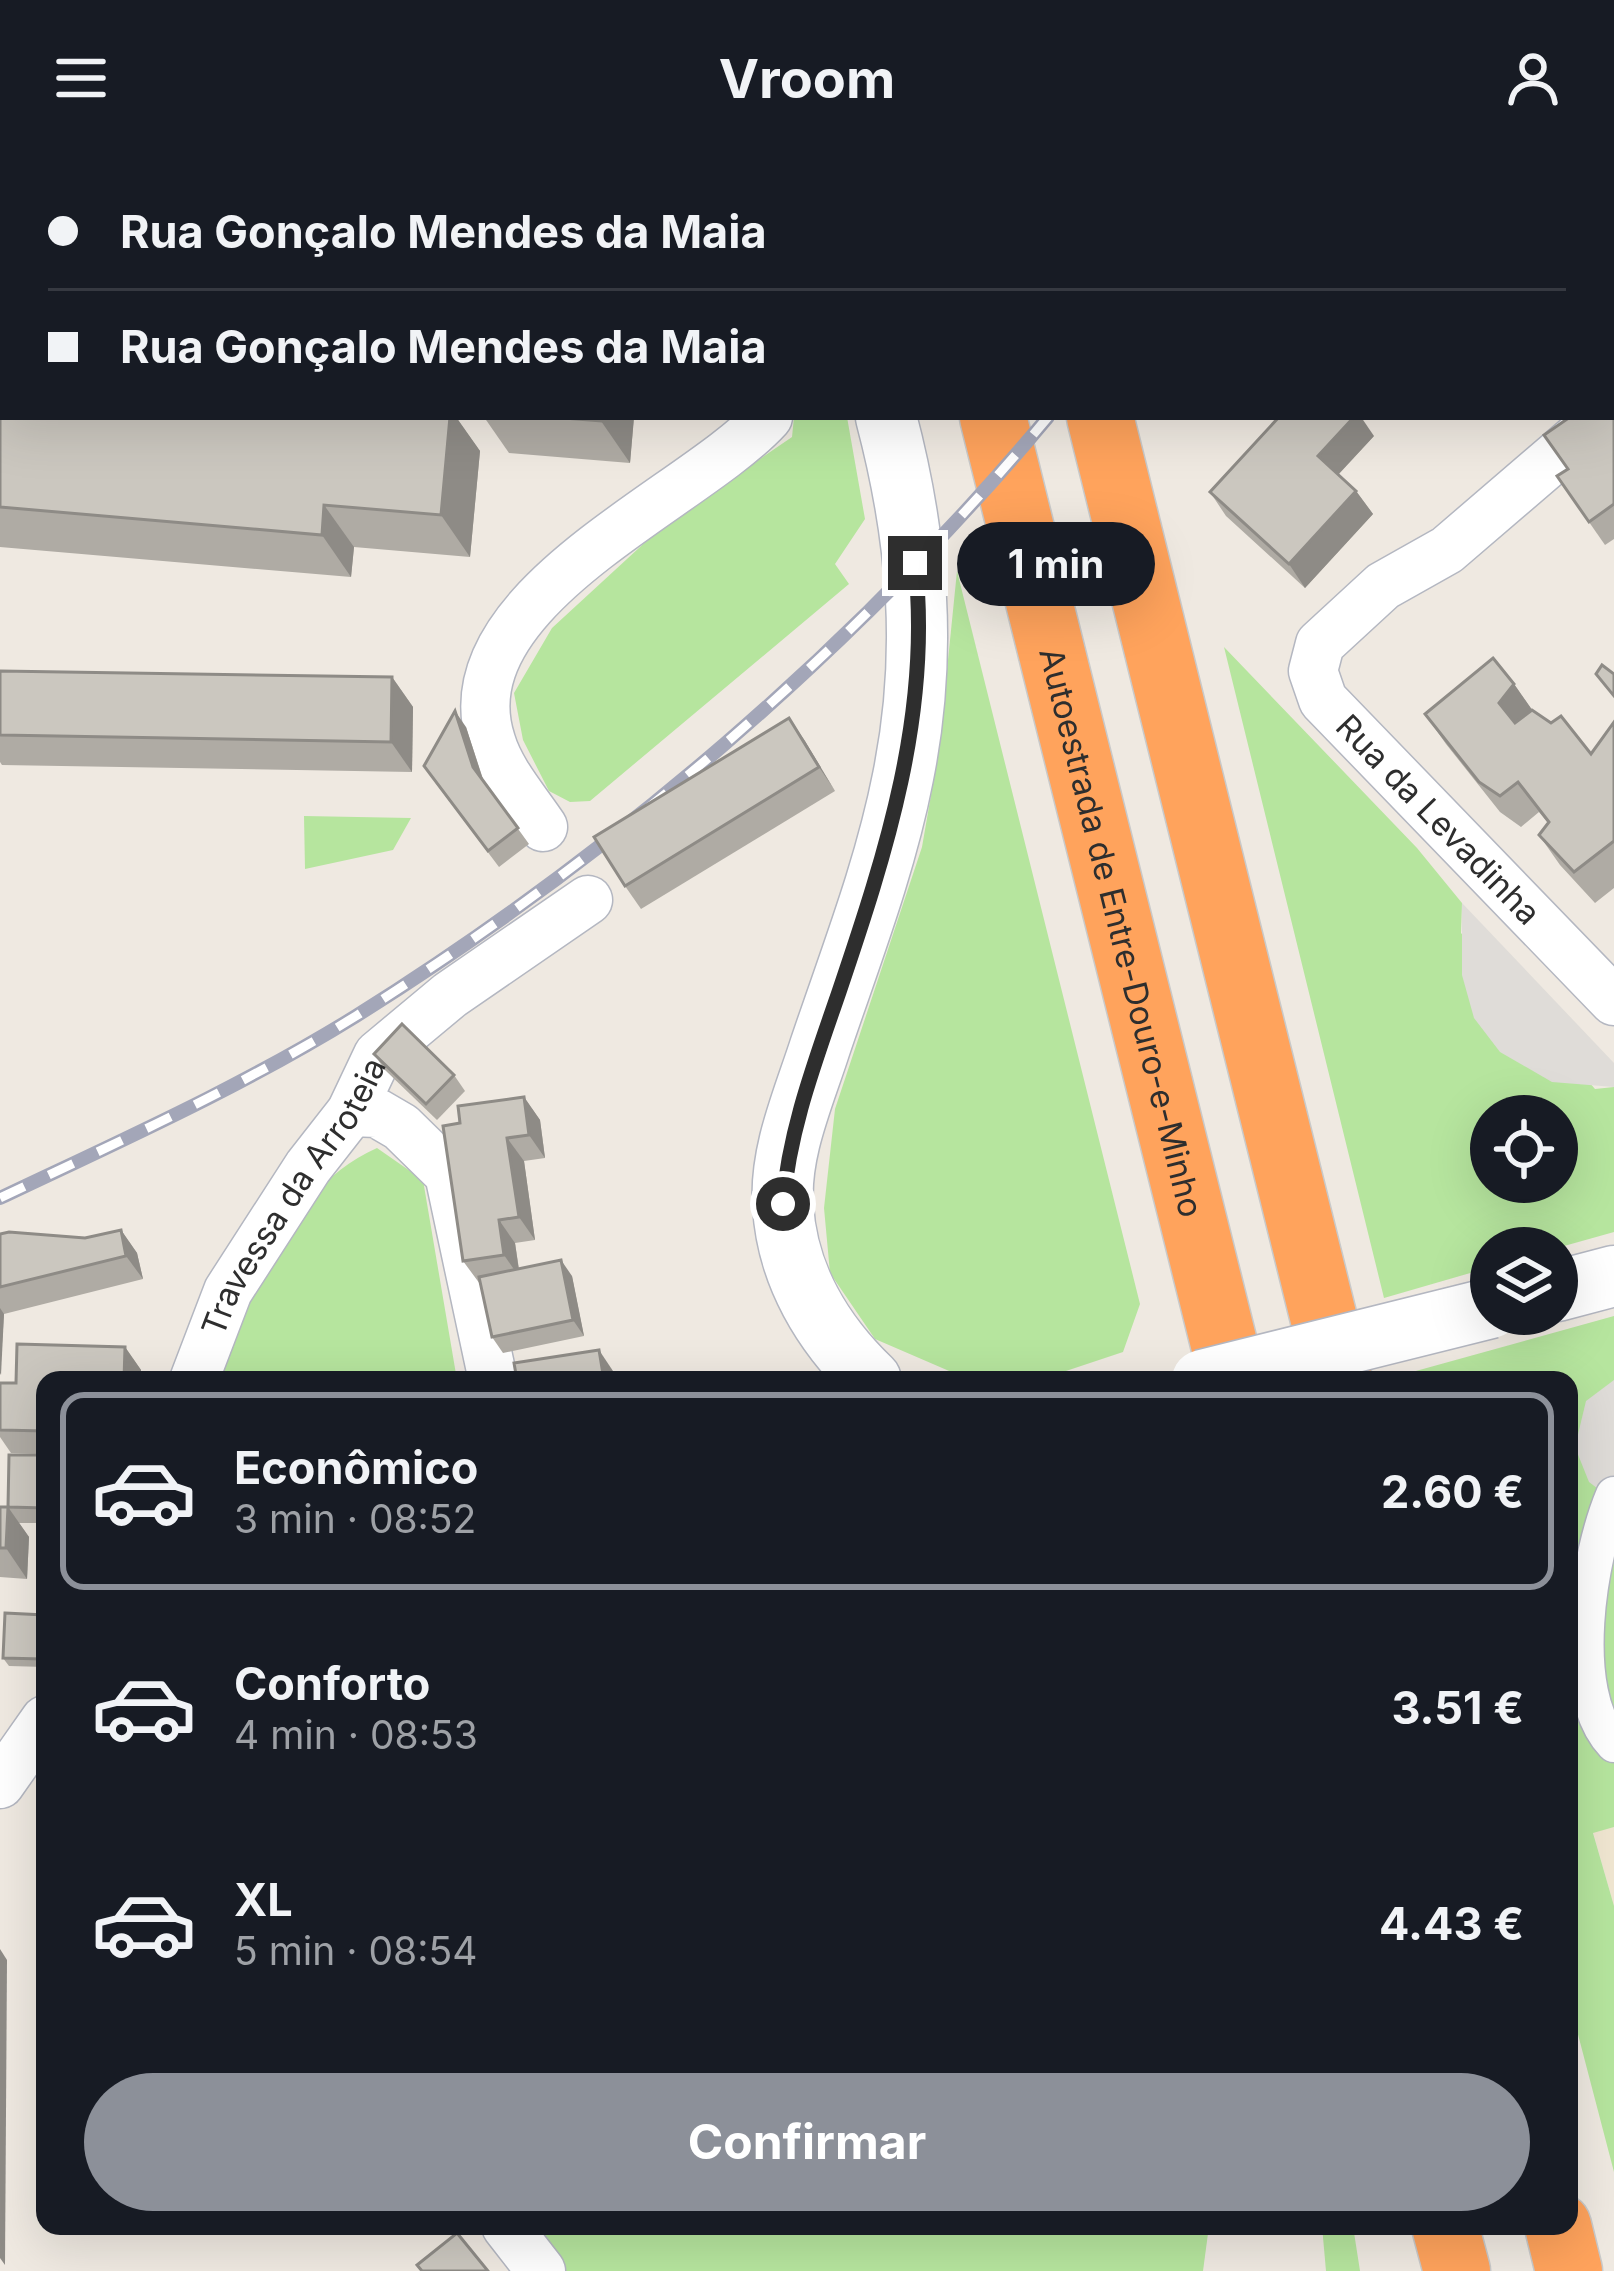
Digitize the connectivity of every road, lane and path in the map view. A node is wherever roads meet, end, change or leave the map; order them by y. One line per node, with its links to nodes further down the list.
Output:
1 (764, 420): 6 (street)
2 (887, 420): 15 (street)
3 (994, 420): 16 (highway, Autoestrada de Entre-Douro-e-Minho)
4 (1101, 420): 18 (highway)
5 (1598, 420): 8 (street, Rua da Levadinha)
6 (543, 827)
7 (588, 900): 9 (street, Travessa da Arroteia)
8 (1608, 983)
9 (352, 1112): 13 (street, Travessa da Arroteia); 14 (street)
10 (1614, 1276): 11 (street)
11 (1578, 1286)
12 (1470, 1313): 17 (street, bridge)
13 (197, 1371)
14 (492, 1371)
15 (862, 1371)
16 (1231, 1371)
17 (1238, 1371)
18 (1337, 1371)
19 (1614, 1495): 21 (street)
20 (36, 1733): 22 (street)
21 (1614, 1744)
22 (0, 1784)
23 (513, 2235): 27 (street)
24 (1419, 2235): 28 (highway)
25 (1447, 2235): 29 (highway)
26 (1560, 2235): 30 (highway)
27 (542, 2271)
28 (1420, 2271)
29 (1457, 2271)
30 (1569, 2271)

